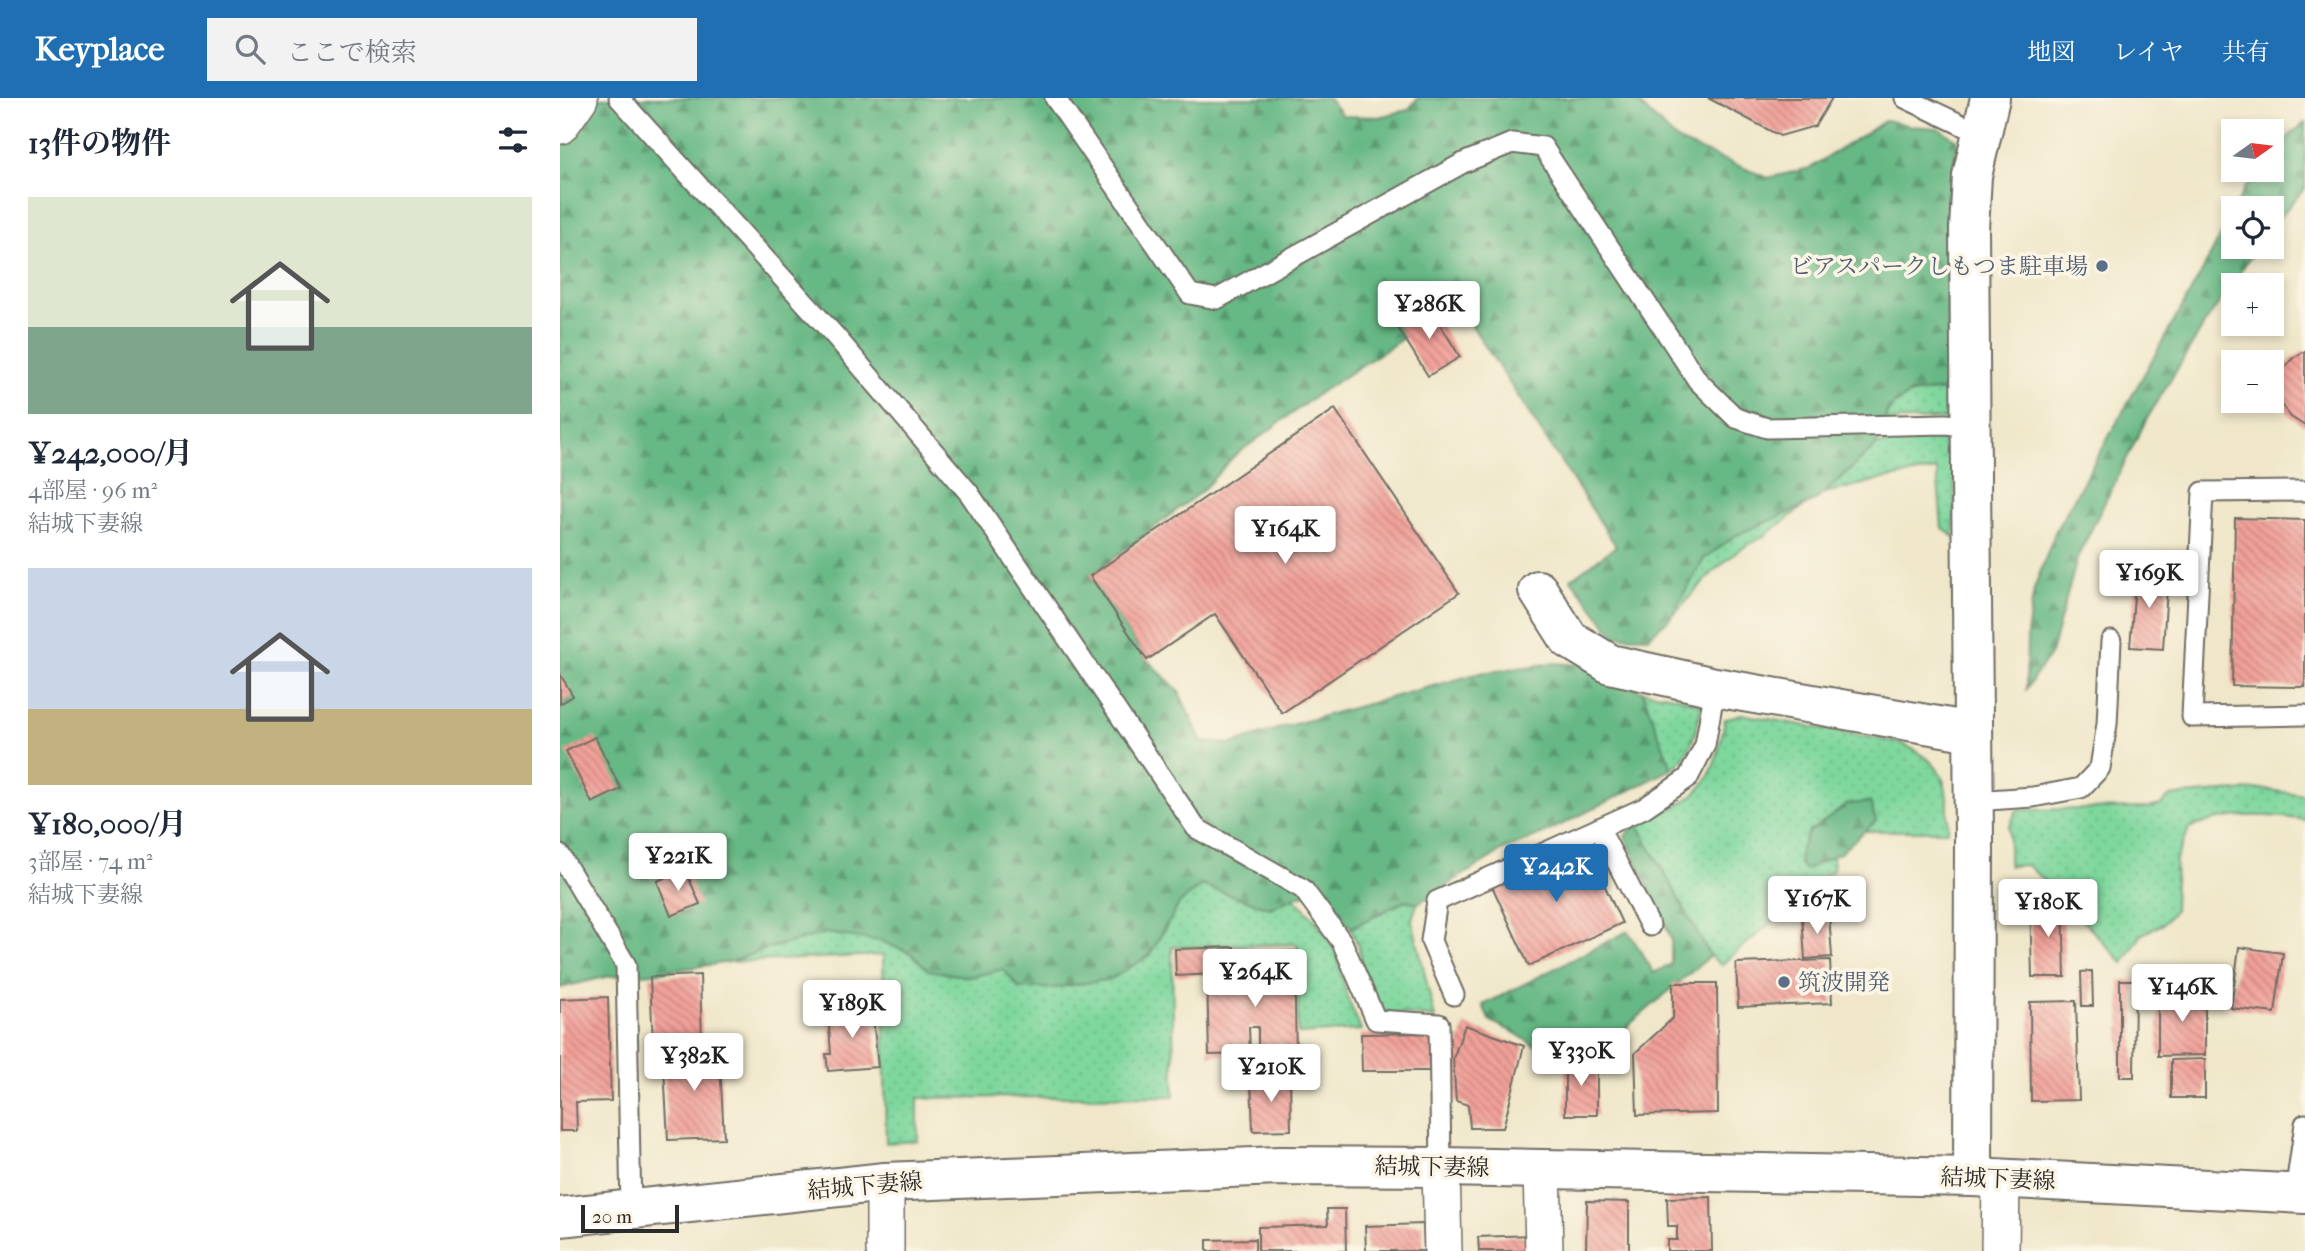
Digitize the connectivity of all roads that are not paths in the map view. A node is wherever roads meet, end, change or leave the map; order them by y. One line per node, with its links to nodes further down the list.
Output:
1 (579, 98): 6 (street)
2 (620, 98): 20 (lane)
3 (1055, 98): 7 (lane)
4 (1905, 98): 5 (lane)
5 (1985, 116): 7 (main road)
6 (560, 125)
7 (1970, 426): 13 (main road)
8 (2305, 491): 12 (lane)
9 (1538, 590): 11 (main road)
10 (2111, 641): 14 (lane)
11 (1715, 687): 13 (main road); 15 (lane)
12 (2305, 715)
13 (1972, 732): 14 (main road)
14 (1973, 801): 22 (main road)
15 (1599, 828): 17 (lane); 18 (lane)
16 (560, 855): 25 (lane)
17 (1650, 926)
18 (1454, 995)
19 (2305, 1124): 24 (lane)
20 (1441, 1167): 21 (main road, 結城下妻線); 23 (main road, 結城下妻線); 28 (street)
21 (1542, 1168): 22 (main road, 結城下妻線); 29 (street)
22 (1987, 1178): 24 (main road, 結城下妻線); 30 (street)
23 (885, 1182): 25 (main road, 結城下妻線); 27 (street)
24 (2300, 1193)
25 (631, 1210): 26 (main road, 結城下妻線)
26 (560, 1217)
27 (885, 1251)
28 (1443, 1251)
29 (1544, 1251)
30 (2000, 1251)

